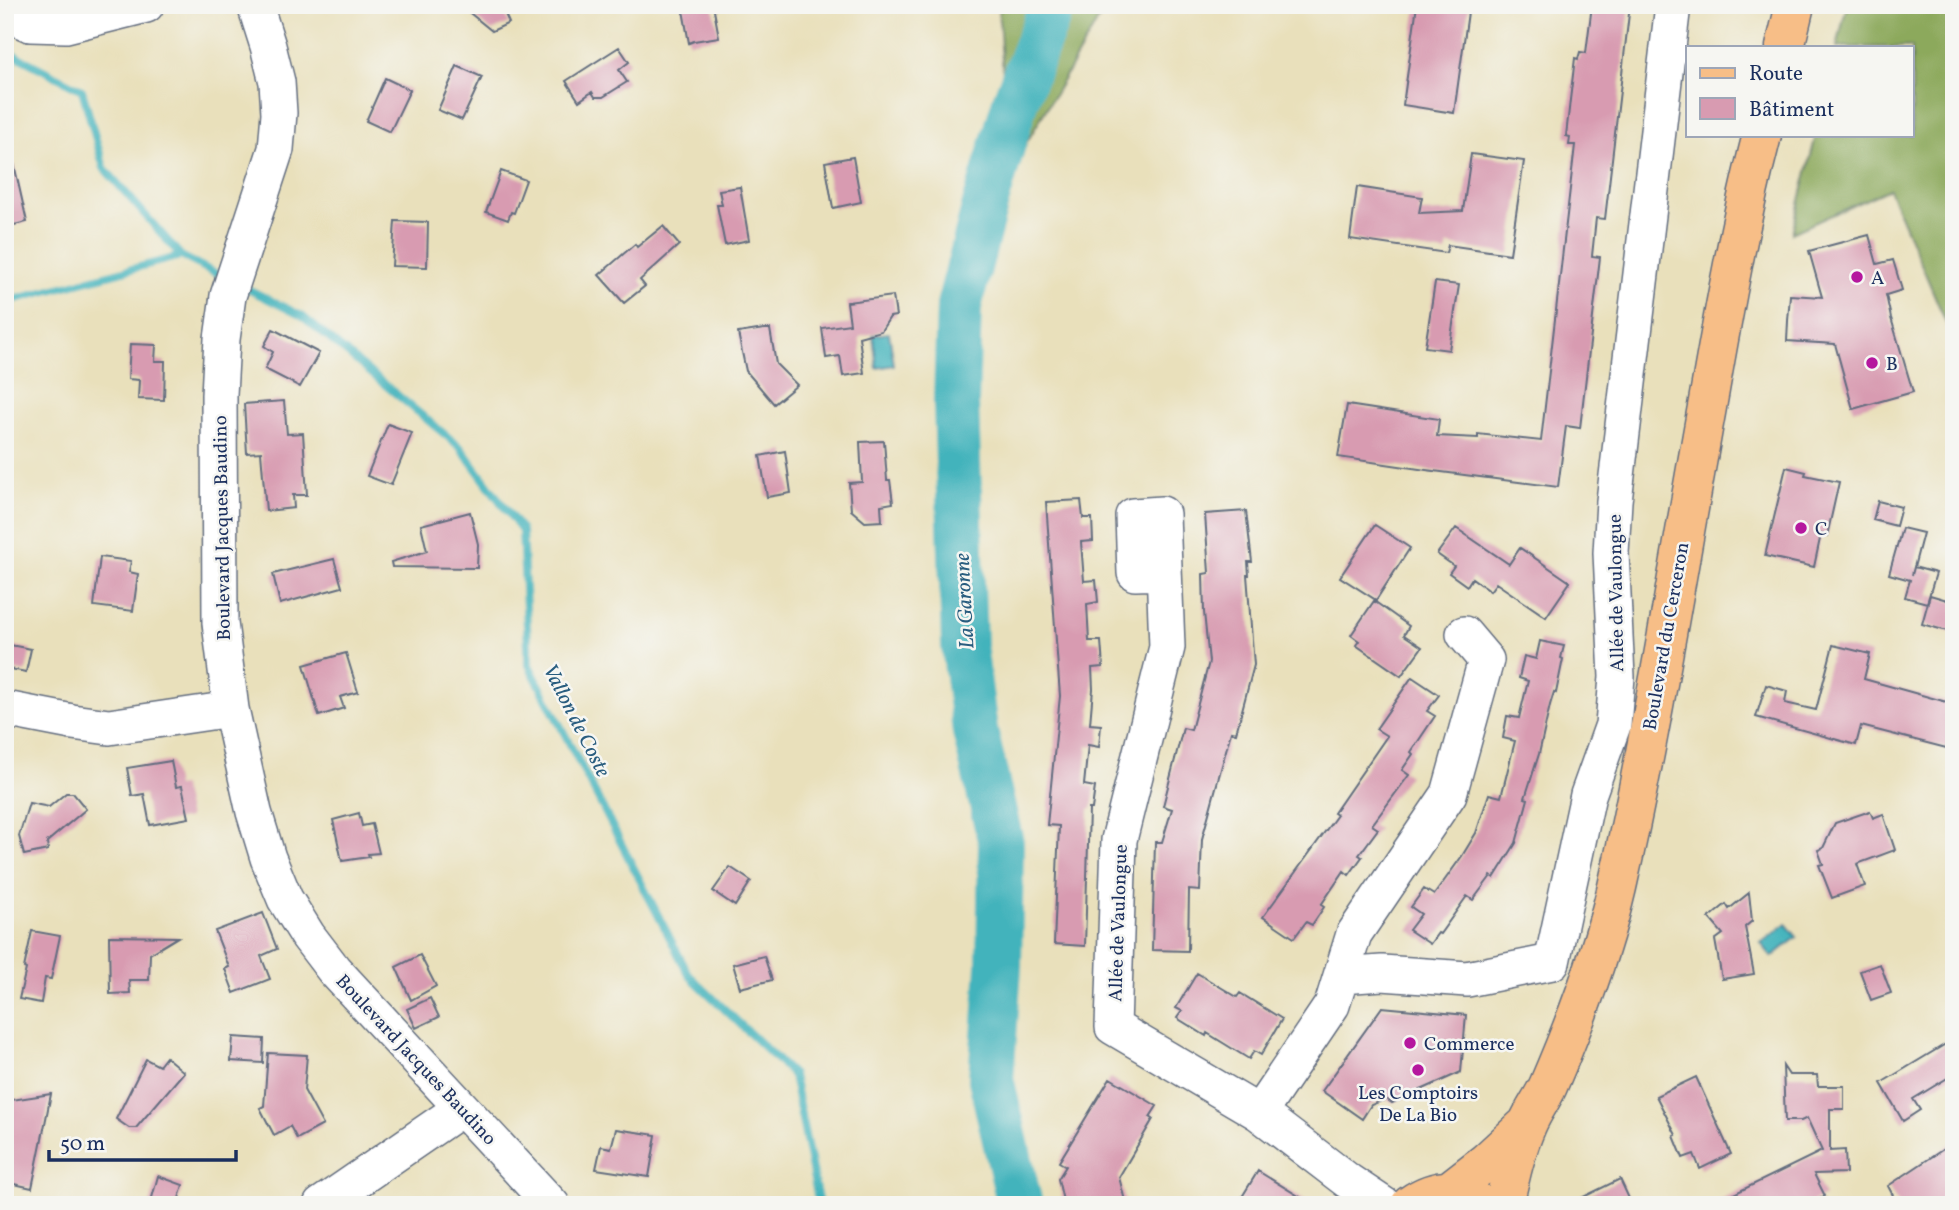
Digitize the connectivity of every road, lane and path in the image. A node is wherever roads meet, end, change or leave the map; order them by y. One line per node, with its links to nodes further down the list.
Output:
1 (146, 5): 5 (street)
2 (255, 5): 11 (street, Boulevard Jacques Baudino)
3 (1673, 5): 12 (street, Allée de Vaulongue)
4 (1796, 5): 6 (main road)
5 (5, 13)
6 (1784, 46)
7 (1762, 136): 15 (main road, Boulevard du Cerceron)
8 (1164, 572): 14 (street, Allée de Vaulongue)
9 (1464, 634): 12 (street)
10 (5, 709): 11 (street)
11 (231, 709): 13 (street, Boulevard Jacques Baudino)
12 (1341, 976): 14 (street)
13 (462, 1108): 17 (street); 18 (street, Boulevard Jacques Baudino)
14 (1259, 1113): 19 (street, Allée de Vaulongue)
15 (1527, 1125): 16 (main road, Boulevard du Cerceron); 21 (main road, Boulevard du Cerceron)
16 (1466, 1198): 20 (main road)
17 (321, 1205)
18 (552, 1205)
19 (1384, 1205)
20 (1410, 1205)
21 (1504, 1205)

